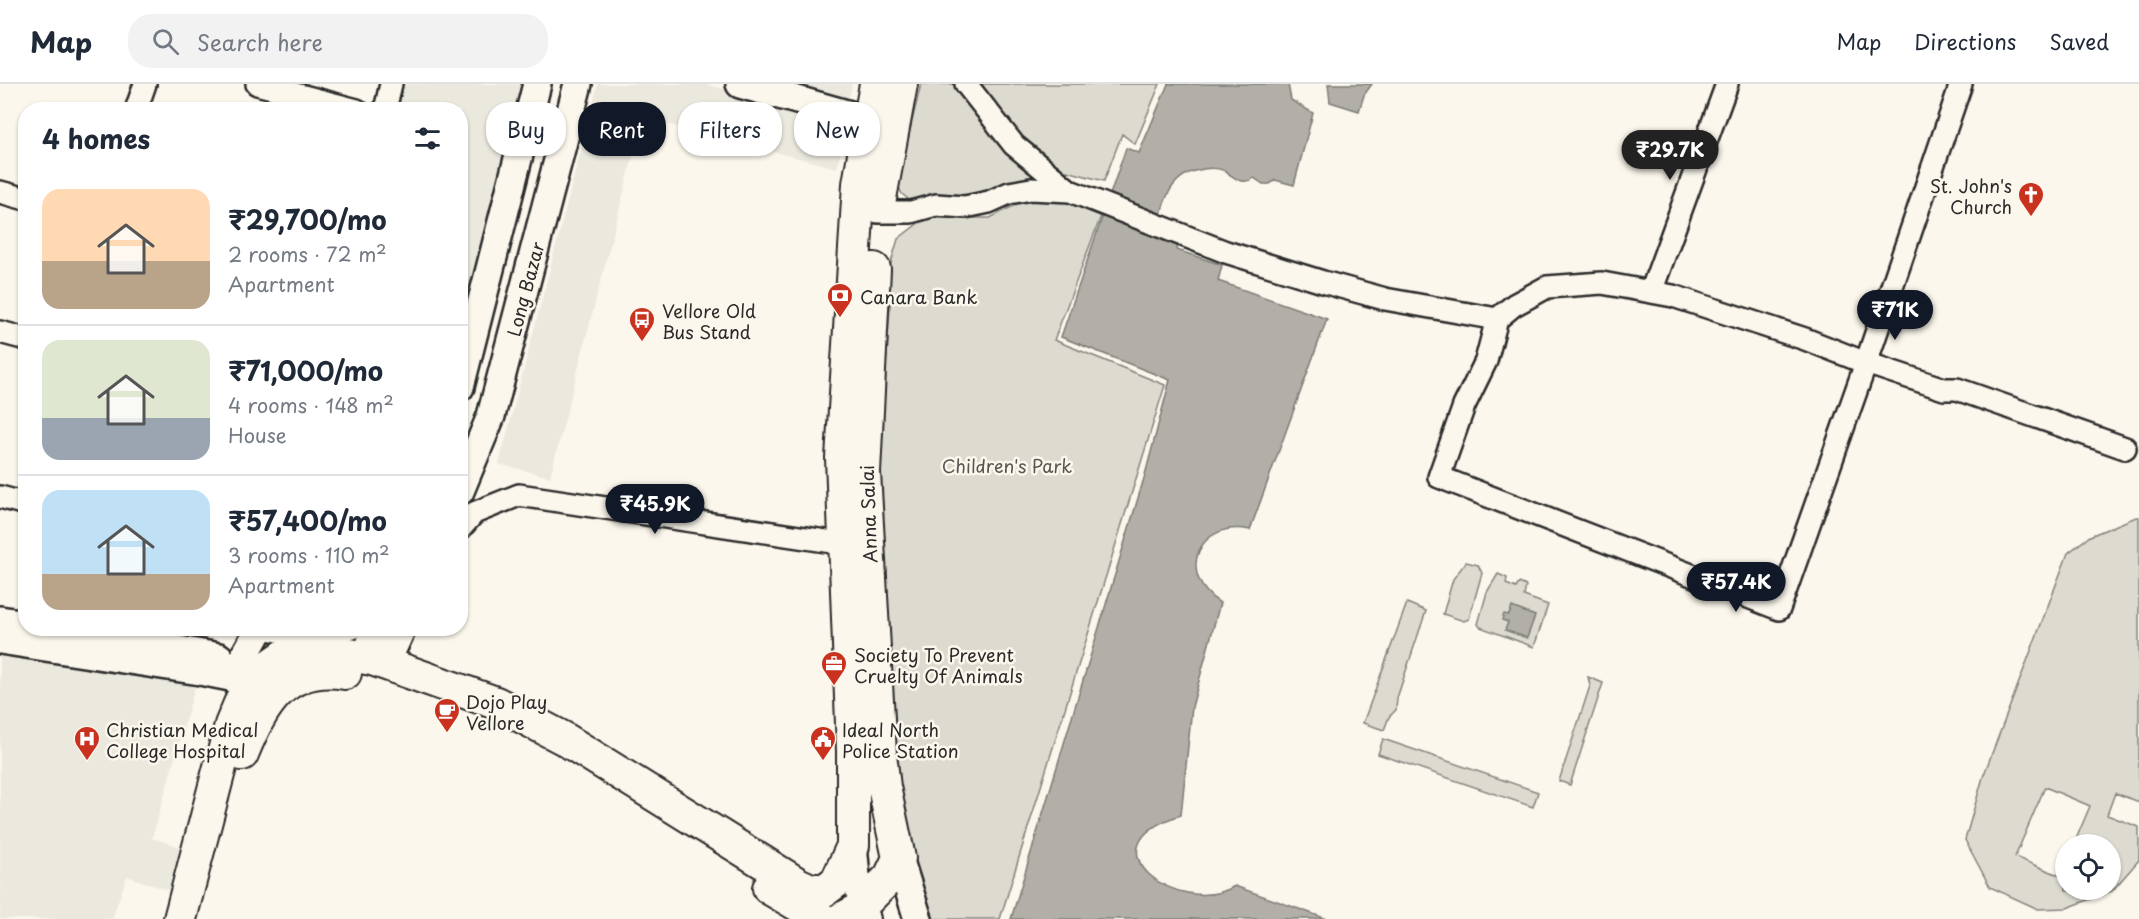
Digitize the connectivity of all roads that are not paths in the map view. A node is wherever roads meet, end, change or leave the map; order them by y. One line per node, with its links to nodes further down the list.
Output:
1 (145, 84): 12 (street)
2 (257, 84): 13 (street)
3 (391, 84): 14 (street)
4 (537, 84): 26 (main road)
5 (578, 84): 29 (main road, Long Bazar)
6 (740, 84): 15 (main road)
7 (876, 84): 16 (highway, Anna Salai)
8 (901, 84): 21 (highway, Anna Salai)
9 (966, 84): 18 (street)
10 (1727, 84): 22 (street)
11 (1961, 84): 27 (street)
12 (138, 102)
13 (326, 102)
14 (386, 102)
15 (804, 102)
16 (872, 102)
17 (863, 156): 33 (highway, Anna Salai)
18 (1070, 191): 21 (street); 23 (street)
19 (0, 192): 20 (street)
20 (18, 197)
21 (878, 212): 44 (highway, Anna Salai)
22 (1651, 292): 23 (street); 27 (street)
23 (1497, 319): 27 (street)
24 (0, 332): 25 (street)
25 (18, 337)
26 (468, 356)
27 (1866, 363): 28 (street)
28 (2125, 448)
29 (468, 472)
30 (0, 497): 31 (street)
31 (18, 502)
32 (468, 520): 33 (street)
33 (846, 544): 43 (highway, Anna Salai)
34 (0, 620): 35 (main road)
35 (18, 623)
36 (106, 636): 42 (main road)
37 (261, 636): 42 (main road)
38 (377, 636): 41 (main road)
39 (396, 636): 41 (main road)
40 (0, 640): 42 (main road)
41 (376, 660): 42 (highway); 45 (highway)
42 (262, 674): 45 (highway); 46 (highway); 47 (highway)
43 (853, 846): 45 (main road); 45 (highway, Anna Salai)
44 (899, 858): 45 (highway); 48 (main road)
45 (835, 912)
46 (180, 919)
47 (199, 919)
48 (918, 919)

